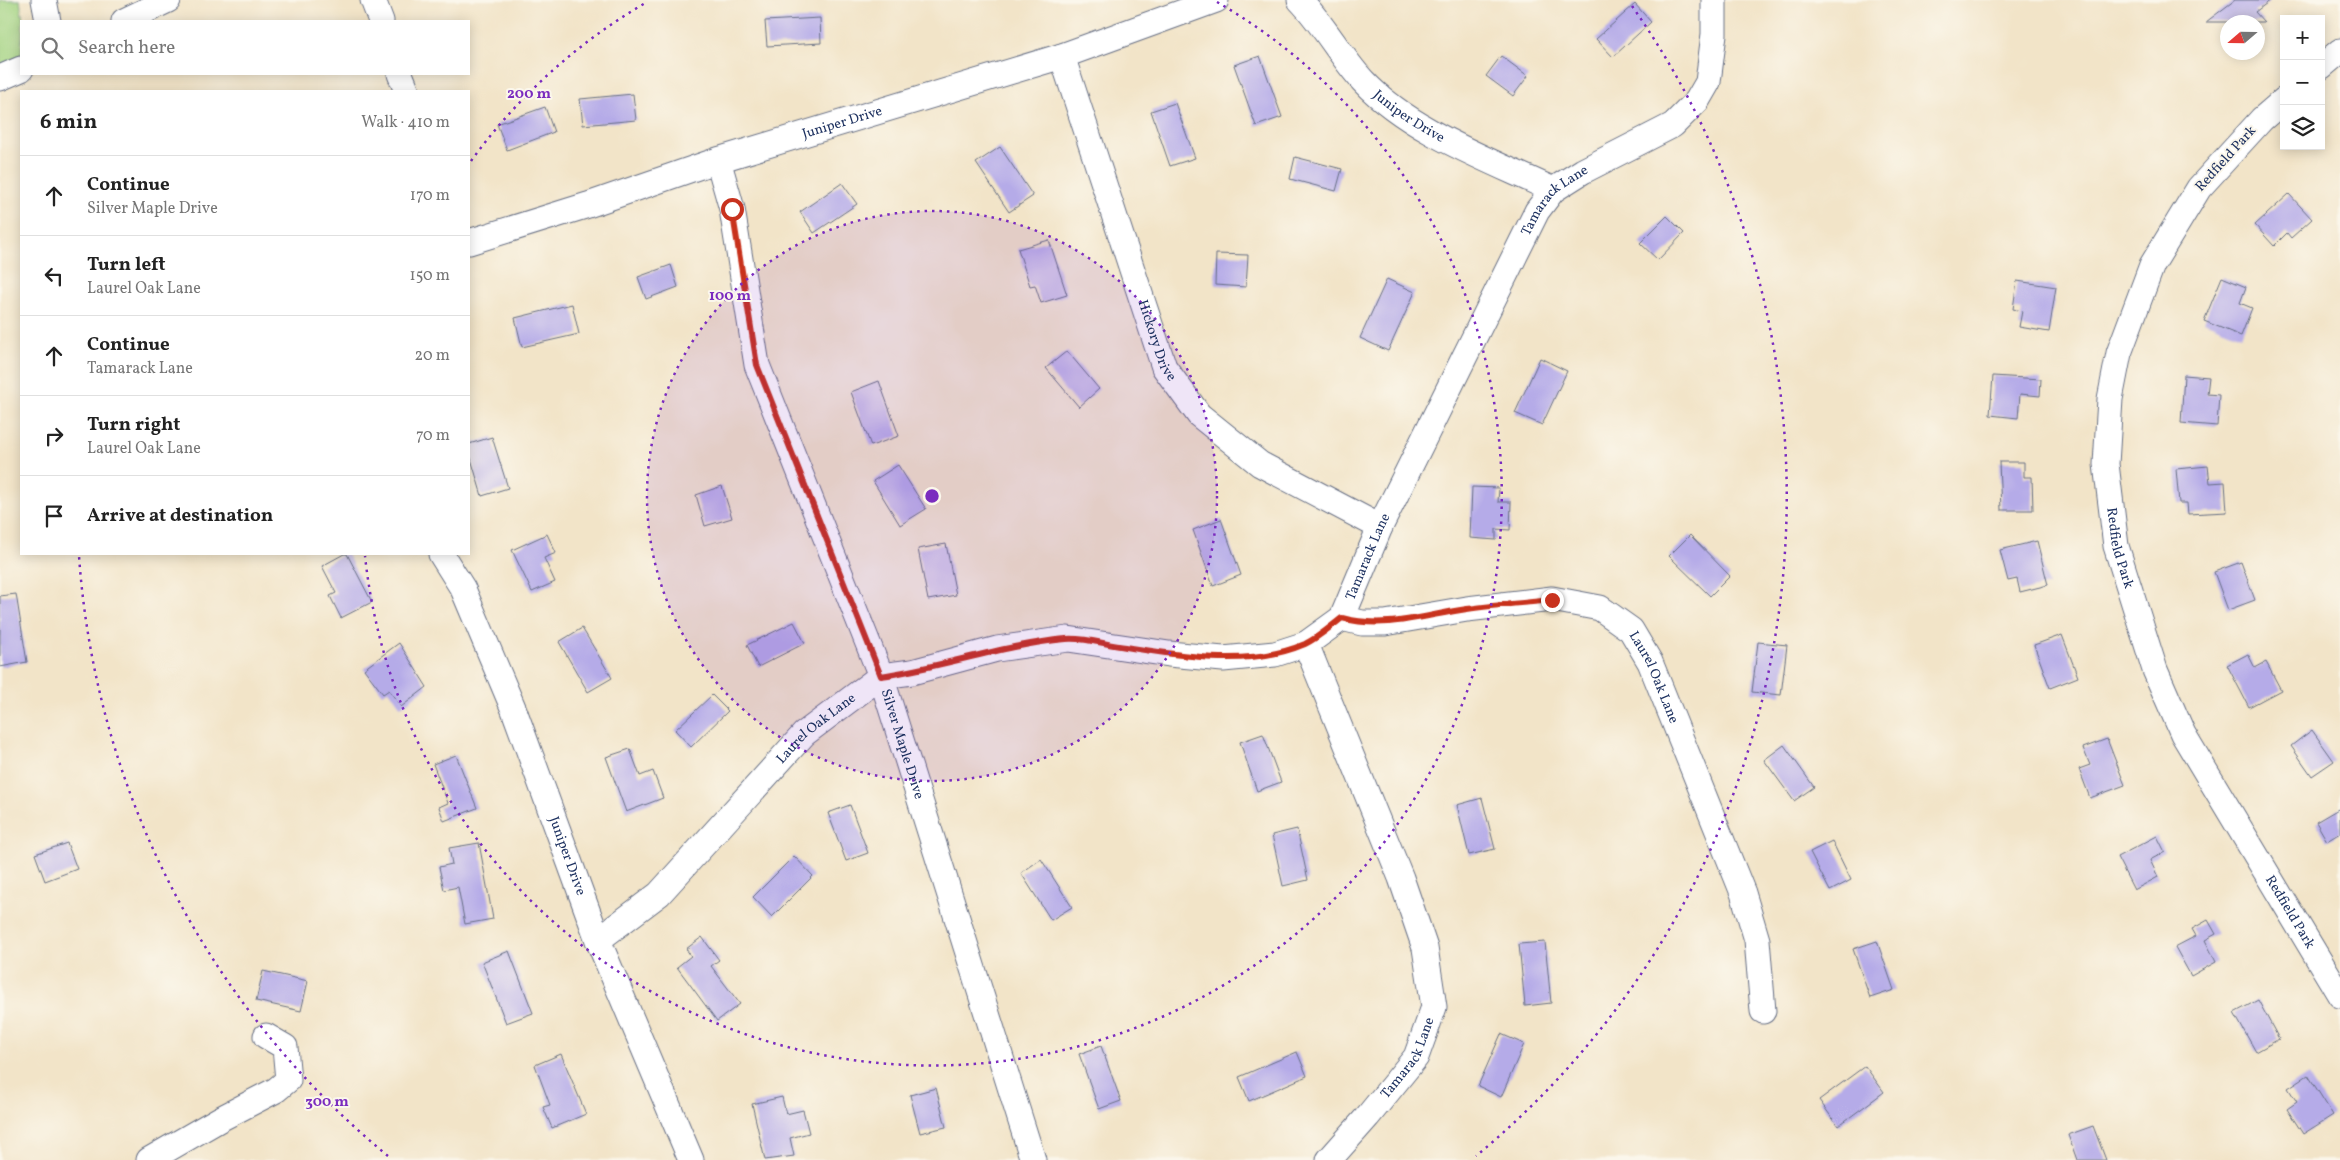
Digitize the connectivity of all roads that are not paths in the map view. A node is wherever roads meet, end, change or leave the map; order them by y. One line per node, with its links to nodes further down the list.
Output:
1 (44, 0): 7 (street)
2 (168, 0): 8 (street)
3 (373, 0): 9 (street)
4 (1216, 0): 11 (street, Juniper Drive)
5 (1300, 0): 19 (street, Juniper Drive)
6 (1714, 0): 19 (street, Tamarack Lane)
7 (48, 20)
8 (126, 20)
9 (381, 20)
10 (2340, 50): 12 (street)
11 (1062, 56): 18 (street, Juniper Drive); 21 (street, Hickory Drive)
12 (2325, 63)
13 (20, 69): 15 (street)
14 (400, 75): 16 (street)
15 (0, 78)
16 (407, 90)
17 (2280, 103): 27 (street, Redfield Park)
18 (718, 160): 20 (street, Juniper Drive); 25 (street, Silver Maple Drive)
19 (1553, 190): 21 (street, Tamarack Lane)
20 (470, 242)
21 (1380, 527): 23 (street, Tamarack Lane)
22 (442, 555): 26 (street, Juniper Drive)
23 (1342, 618): 24 (street); 28 (street, Laurel Oak Lane)
24 (1306, 644): 25 (street, Laurel Oak Lane); 33 (street, Tamarack Lane)
25 (881, 676): 26 (street, Laurel Oak Lane); 32 (street, Silver Maple Drive)
26 (598, 940): 31 (street, Juniper Drive)
27 (2340, 995)
28 (1763, 1011)
29 (266, 1036): 30 (street)
30 (149, 1160)
31 (691, 1160)
32 (1033, 1160)
33 (1329, 1160)

